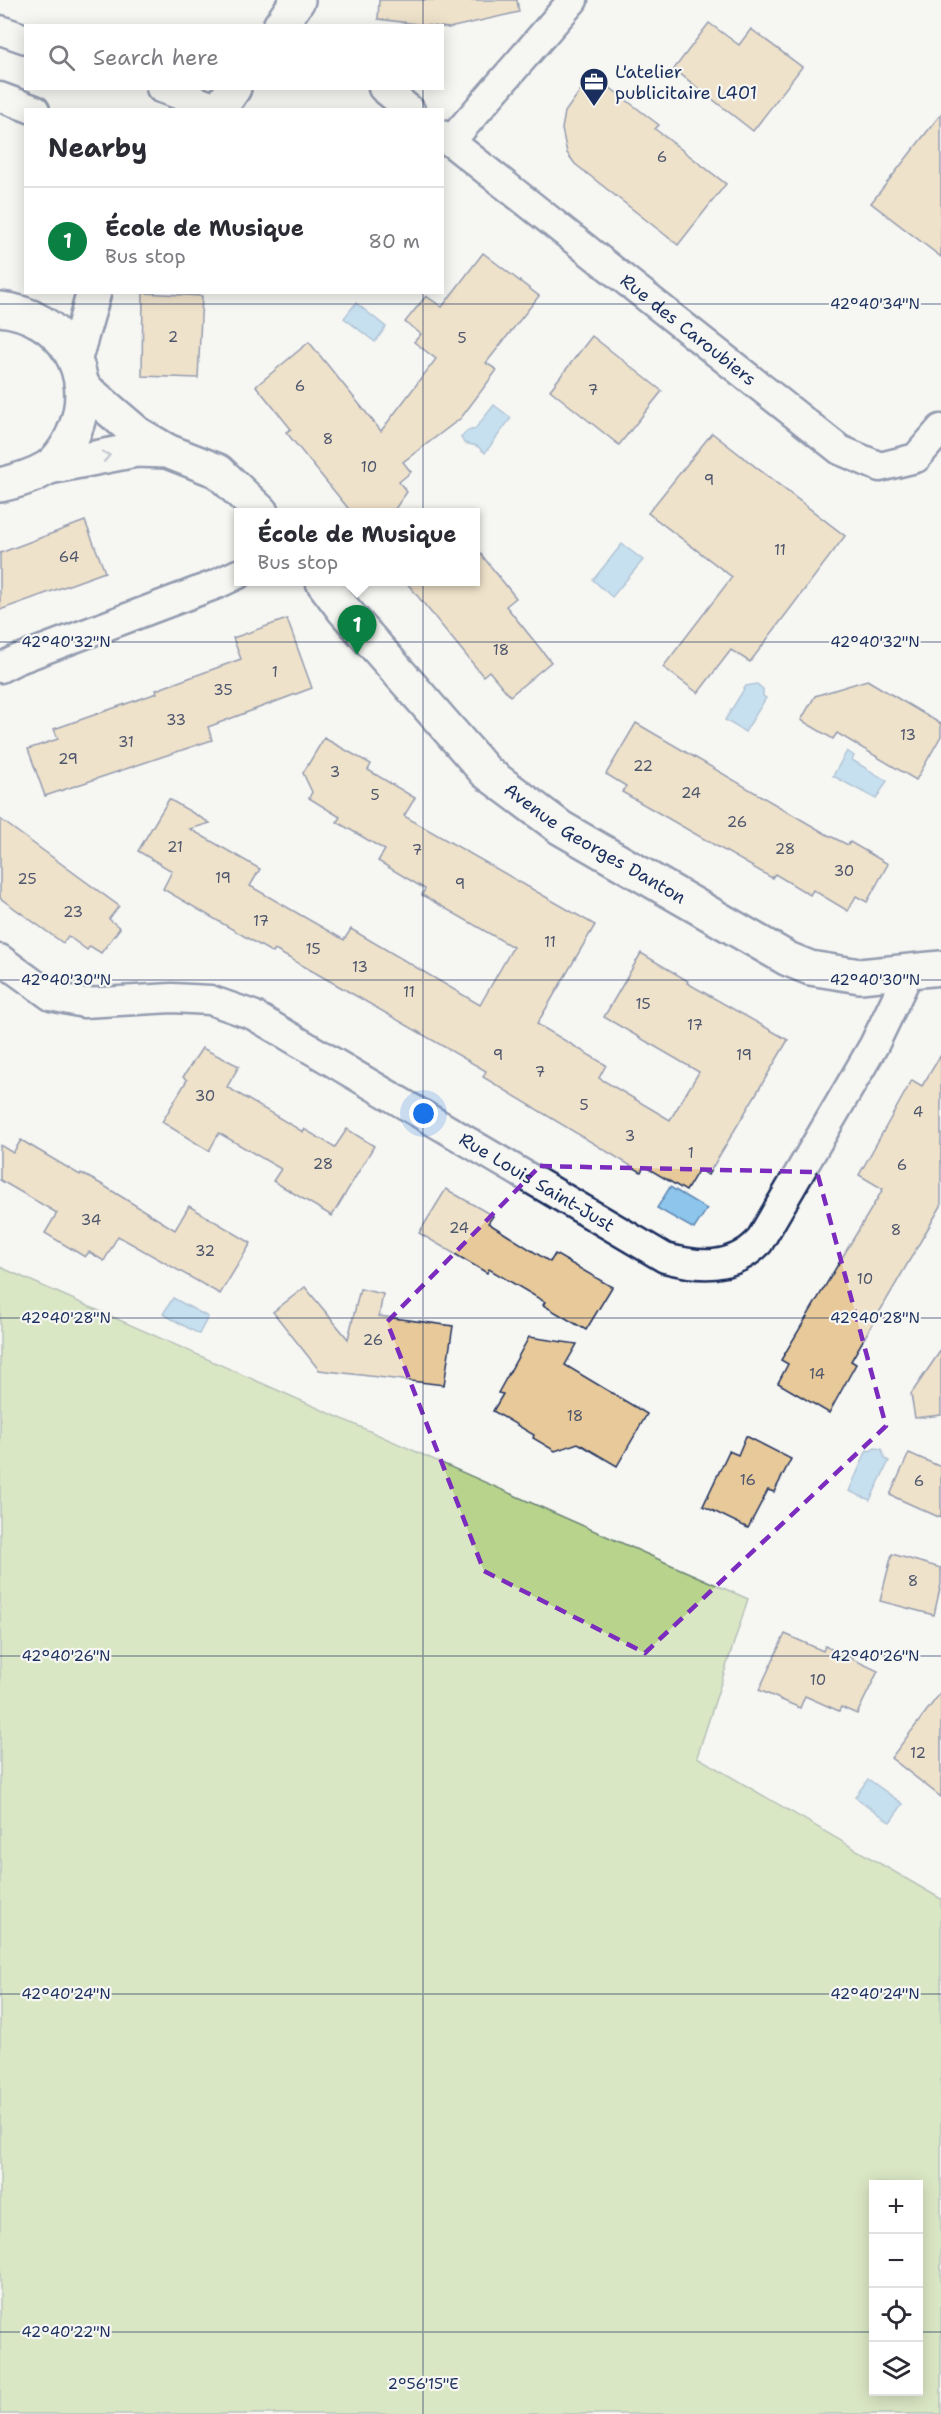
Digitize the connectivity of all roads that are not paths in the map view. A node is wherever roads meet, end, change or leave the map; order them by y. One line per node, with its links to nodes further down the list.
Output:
1 (573, 0): 12 (street)
2 (0, 30): 3 (street)
3 (24, 38)
4 (167, 90): 9 (street)
5 (233, 90): 10 (street)
6 (386, 90): 11 (street)
7 (0, 97): 8 (street)
8 (30, 108)
9 (216, 108)
10 (220, 108)
11 (408, 108)
12 (446, 138): 18 (street, Rue des Caroubiers)
13 (24, 293): 15 (street)
14 (94, 294): 17 (street)
15 (0, 304)
16 (0, 309): 17 (street)
17 (79, 372): 19 (street); 20 (street)
18 (941, 429)
19 (167, 451): 20 (street, one-way to 19); 22 (street)
20 (49, 466): 21 (street)
21 (0, 485)
22 (256, 508)
23 (234, 575): 25 (street)
24 (326, 586): 27 (street, Avenue Georges Danton)
25 (0, 668)
26 (0, 959): 27 (street, Rue Louis Saint-Just)
27 (925, 969)

